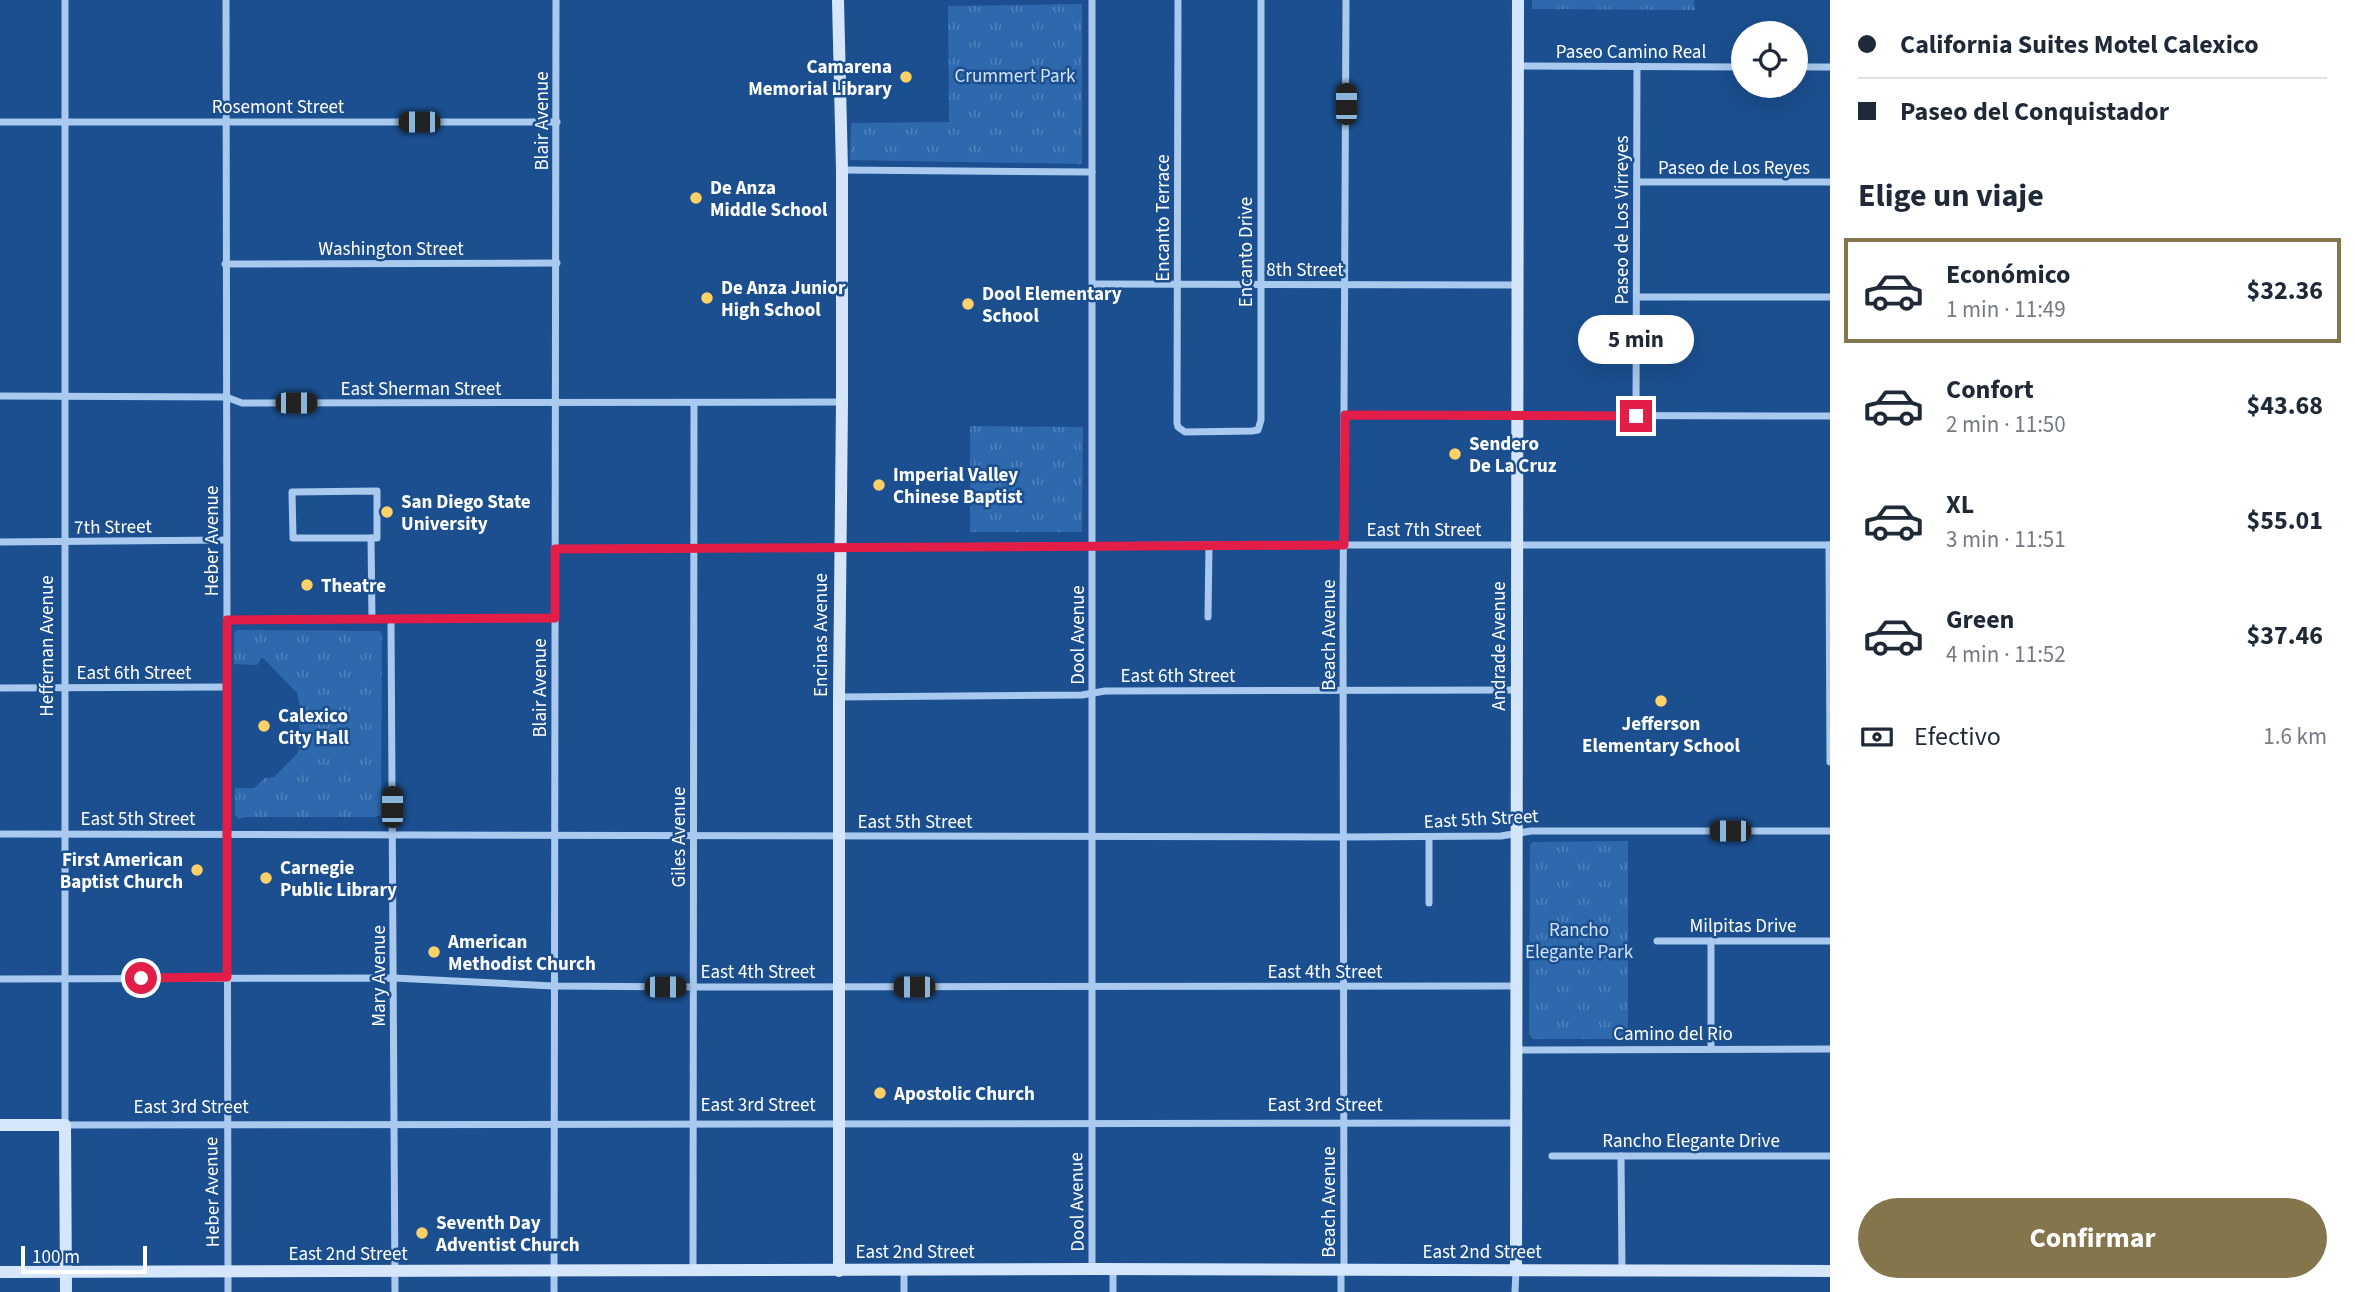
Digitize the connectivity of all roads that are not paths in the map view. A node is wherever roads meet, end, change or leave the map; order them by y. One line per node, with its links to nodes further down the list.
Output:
1 (65, 0): 18 (street, Heffernan Avenue)
2 (226, 0): 16 (street, Heber Avenue)
3 (556, 0): 17 (street, Blair Avenue)
4 (838, 0): 19 (street, Encinas Avenue)
5 (1092, 0): 20 (street, Dool Avenue)
6 (1178, 0): 26 (street, Encanto Terrace)
7 (1261, 0): 27 (street, Encanto Drive)
8 (1346, 0): 28 (street, Beach Avenue)
9 (1518, 0): 10 (street, Andrade Avenue)
10 (1519, 66): 11 (street, Paseo Camino Real); 29 (street, Andrade Avenue)
11 (1637, 66): 12 (street, Paseo Camino Real); 21 (street, Paseo de Los Virreyes)
12 (1731, 67)
13 (1808, 67): 14 (street)
14 (1830, 67)
15 (0, 122): 18 (street, Rosemont Street)
16 (225, 122): 17 (street, Rosemont Street); 18 (street, Rosemont Street); 24 (street, Heber Avenue)
17 (557, 122): 23 (street, Blair Avenue)
18 (65, 123): 33 (street, Heffernan Avenue)
19 (842, 170): 20 (street); 35 (street, Encinas Avenue)
20 (1092, 172): 25 (street, Dool Avenue)
21 (1637, 182): 22 (street, Paseo de Los Reyes); 30 (street, Paseo de Los Virreyes)
22 (1830, 182)
23 (557, 263): 24 (street, Washington Street); 36 (street, Blair Avenue)
24 (225, 264): 34 (street, Heber Avenue)
25 (1093, 284): 26 (street, 8th Street); 47 (street, Dool Avenue)
26 (1178, 285): 27 (street, 8th Street); 42 (street, Encanto Terrace)
27 (1260, 285): 28 (street, 8th Street); 42 (street, Encanto Drive)
28 (1346, 285): 29 (street, 8th Street); 38 (street, Beach Avenue)
29 (1518, 285): 39 (street, Andrade Avenue)
30 (1636, 297): 31 (street); 40 (street, Paseo de Los Virreyes)
31 (1830, 297)
32 (0, 397): 33 (street, East Sherman Street)
33 (65, 397): 34 (street, East Sherman Street); 46 (street, Heffernan Avenue)
34 (226, 397): 36 (street, East Sherman Street); 44 (street, Heber Avenue)
35 (842, 402): 37 (street, East Sherman Street); 52 (street, Encinas Avenue)
36 (555, 403): 37 (street, East Sherman Street); 54 (street, Blair Avenue)
37 (694, 403): 53 (street, Giles Avenue)
38 (1345, 415): 39 (street); 49 (street, Beach Avenue)
39 (1518, 415): 40 (street); 50 (street, Andrade Avenue)
40 (1636, 416): 41 (street)
41 (1830, 416)
42 (1185, 432)
43 (371, 538): 43 (street); 57 (street)
44 (226, 540): 46 (street, 7th Street); 59 (street, Heber Avenue)
45 (0, 542): 46 (street, 7th Street)
46 (65, 543): 62 (street, Heffernan Avenue)
47 (1093, 545): 48 (street, East 7th Street); 52 (street, East 7th Street); 65 (street, Dool Avenue)
48 (1209, 545): 49 (street, East 7th Street); 55 (street)
49 (1344, 545): 50 (street, East 7th Street); 63 (street, Beach Avenue)
50 (1517, 545): 51 (street, East 7th Street); 64 (street, Andrade Avenue)
51 (1829, 545): 67 (street)
52 (840, 546): 53 (street, East 7th Street); 66 (street, Encinas Avenue)
53 (694, 547): 54 (street, East 7th Street); 74 (street, Giles Avenue)
54 (555, 549): 56 (street, Blair Avenue)
55 (1208, 617)
56 (555, 618): 58 (street); 75 (street, Blair Avenue)
57 (372, 619): 58 (street); 59 (street)
58 (391, 619): 73 (street, Mary Avenue)
59 (227, 620): 60 (street, Heber Avenue)
60 (227, 687): 62 (street, East 6th Street); 69 (street, Heber Avenue)
61 (0, 688): 62 (street, East 6th Street)
62 (66, 688): 72 (street, Heffernan Avenue)
63 (1344, 690): 64 (street, East 6th Street); 65 (street, East 6th Street); 78 (street, Beach Avenue)
64 (1518, 690): 70 (street, Andrade Avenue)
65 (1092, 694): 66 (street, East 6th Street); 77 (street, Dool Avenue)
66 (839, 697): 76 (street, Encinas Avenue)
67 (1830, 762)
68 (1830, 831): 70 (street, East 5th Street)
69 (227, 833): 72 (street, East 5th Street); 73 (street, East 5th Street); 84 (street, Heber Avenue)
70 (1517, 833): 79 (street, East 5th Street); 91 (street, Andrade Avenue)
71 (0, 834): 72 (street, East 5th Street)
72 (65, 834): 87 (street, Heffernan Avenue)
73 (392, 834): 75 (street, East 5th Street); 85 (street, Mary Avenue)
74 (694, 835): 75 (street, East 5th Street); 76 (street, East 5th Street); 92 (street, Giles Avenue)
75 (554, 836): 88 (street, Blair Avenue)
76 (840, 836): 77 (street, East 5th Street); 93 (street, Encinas Avenue)
77 (1092, 837): 78 (street, East 5th Street); 89 (street, Dool Avenue)
78 (1344, 837): 79 (street, East 5th Street); 90 (street, Beach Avenue)
79 (1429, 837): 80 (street)
80 (1429, 904)
81 (1711, 941): 82 (street, Milpitas Drive); 83 (street, Milpitas Drive); 95 (street)
82 (1830, 941)
83 (1657, 942)
84 (227, 977): 85 (street, East 4th Street); 87 (street, East 4th Street); 106 (street, Heber Avenue)
85 (394, 978): 88 (street, East 4th Street); 100 (street, Mary Avenue)
86 (0, 979): 87 (street, East 4th Street)
87 (66, 979): 105 (street, Heffernan Avenue)
88 (554, 986): 92 (street, East 4th Street); 98 (street, Blair Avenue)
89 (1092, 986): 90 (street, East 4th Street); 93 (street, East 4th Street); 97 (street, Dool Avenue)
90 (1344, 986): 91 (street, East 4th Street); 102 (street, Beach Avenue)
91 (1516, 986): 94 (street, Andrade Avenue)
92 (693, 987): 93 (street, East 4th Street); 101 (street, Giles Avenue)
93 (838, 987): 99 (street, Encinas Avenue)
94 (1516, 1049): 95 (street, Camino del Rio); 103 (street, Andrade Avenue)
95 (1712, 1049): 96 (street, Camino del Rio)
96 (1830, 1049)
97 (1091, 1122): 99 (street, East 3rd Street); 102 (street, East 3rd Street); 110 (street, Dool Avenue)
98 (554, 1123): 100 (street, East 3rd Street); 101 (street, East 3rd Street); 117 (street, Blair Avenue)
99 (840, 1123): 101 (street, East 3rd Street); 113 (street, Encinas Avenue)
100 (393, 1124): 106 (street, East 3rd Street); 123 (street, Mary Avenue)
101 (694, 1124): 118 (street, Giles Avenue)
102 (1343, 1124): 103 (street, East 3rd Street); 112 (street, Beach Avenue)
103 (1516, 1124): 115 (street, Andrade Avenue)
104 (0, 1125): 105 (street, East 3rd Street)
105 (65, 1125): 106 (street, East 3rd Street); 116 (street, Heffernan Avenue)
106 (226, 1126): 122 (street, Heber Avenue)
107 (1552, 1156): 108 (street, Rancho Elegante Drive)
108 (1620, 1156): 109 (street, Rancho Elegante Drive); 119 (street)
109 (1830, 1156)
110 (1092, 1269): 111 (street, East 2nd Street); 114 (street, East 2nd Street)
111 (1113, 1269): 112 (street, East 2nd Street); 129 (street)
112 (1343, 1269): 115 (street, East 2nd Street); 130 (street, Beach Avenue)
113 (839, 1270): 114 (street, East 2nd Street); 118 (street, East 2nd Street)
114 (904, 1270): 128 (street)
115 (1516, 1270): 119 (street, East 2nd Street); 131 (street, Andrade Avenue)
116 (65, 1271): 121 (street, East 2nd Street); 122 (street, East 2nd Street); 124 (street, Heffernan Avenue)
117 (554, 1271): 118 (street, East 2nd Street); 123 (street, East 2nd Street); 127 (street, Blair Avenue)
118 (693, 1271)
119 (1622, 1271): 120 (street, East 2nd Street)
120 (1830, 1271)
121 (0, 1272)
122 (228, 1272): 123 (street, East 2nd Street); 125 (street, Heber Avenue)
123 (394, 1272): 126 (street, Mary Avenue)
124 (66, 1292)
125 (228, 1292)
126 (395, 1292)
127 (554, 1292)
128 (904, 1292)
129 (1112, 1292)
130 (1341, 1292)
131 (1515, 1292)

